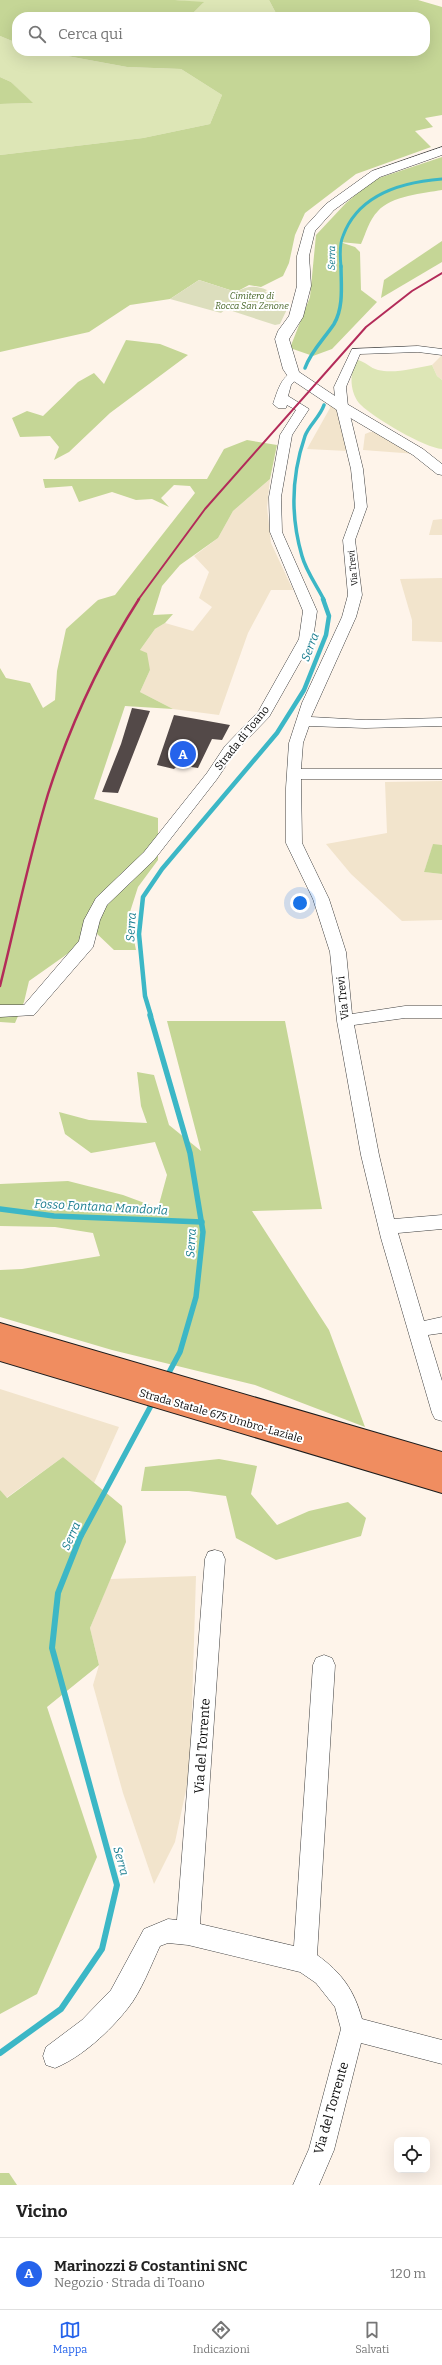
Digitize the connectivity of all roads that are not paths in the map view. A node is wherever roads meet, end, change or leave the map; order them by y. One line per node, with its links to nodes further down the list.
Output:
1 (442, 151): 3 (street)
2 (442, 352): 4 (street, Via Trevi)
3 (294, 375): 4 (street); 10 (street, Strada di Toano)
4 (342, 407): 5 (street); 6 (street, Via Trevi)
5 (442, 471)
6 (303, 722): 7 (street); 8 (street, Via Trevi)
7 (442, 722)
8 (294, 774): 9 (street); 12 (street, Via Trevi)
9 (442, 774)
10 (7, 1012)
11 (442, 1012): 12 (street)
12 (345, 1021): 14 (street, Via Trevi)
13 (442, 1222): 14 (street)
14 (387, 1227): 16 (street, Via Trevi)
15 (442, 1325): 16 (street)
16 (417, 1330): 19 (street, Via Trevi)
17 (0, 1333): 20 (highway, Strada Statale 675 Umbro-Laziale)
18 (0, 1351): 21 (highway, Strada Statale 675 Umbro-Laziale)
19 (442, 1413)
20 (442, 1463)
21 (442, 1482)
22 (215, 1559): 24 (street, Via del Torrente)
23 (324, 1665): 25 (street)
24 (188, 1933): 25 (street); 28 (street)
25 (305, 1961): 26 (street)
26 (353, 2029): 27 (street); 29 (street, Via del Torrente)
27 (442, 2052)
28 (55, 2056)
29 (306, 2185)

